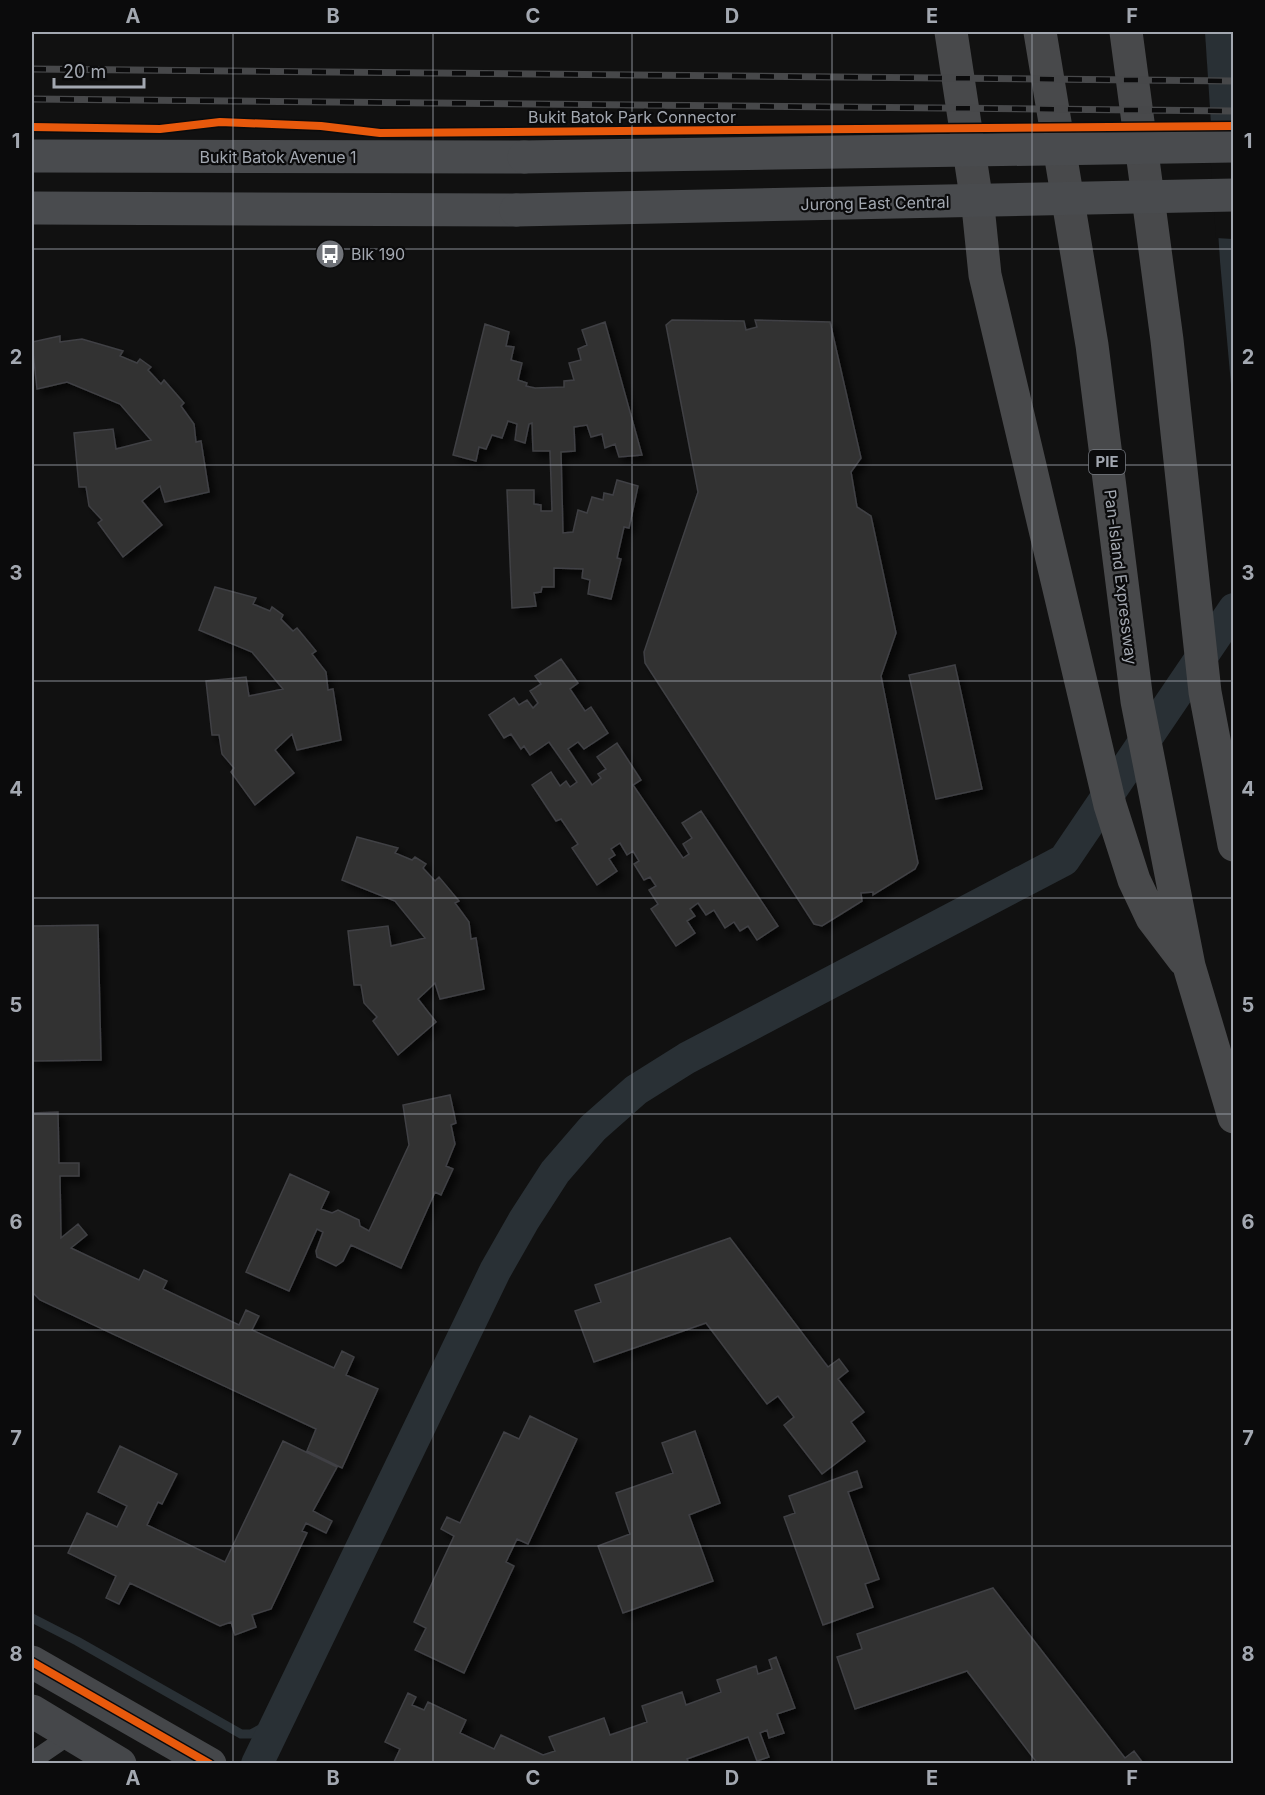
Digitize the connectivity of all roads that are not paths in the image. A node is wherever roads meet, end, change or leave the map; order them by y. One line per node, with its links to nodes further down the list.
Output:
1 (951, 32): 9 (highway)
2 (1040, 32): 9 (highway, Pan-Island Expressway / PIE)
3 (1126, 32): 8 (highway)
4 (1233, 146): 5 (main road, Bukit Batok Avenue 1, bridge)
5 (32, 156)
6 (1233, 195): 7 (main road, Jurong East Central, bridge)
7 (32, 208)
8 (1233, 845)
9 (1189, 966): 10 (highway, Pan-Island Expressway / PIE)
10 (1233, 1117)
11 (32, 1662): 16 (street)
12 (32, 1711): 13 (street)
13 (73, 1733): 14 (lane); 15 (street)
14 (32, 1761)
15 (120, 1764)
16 (210, 1764)

